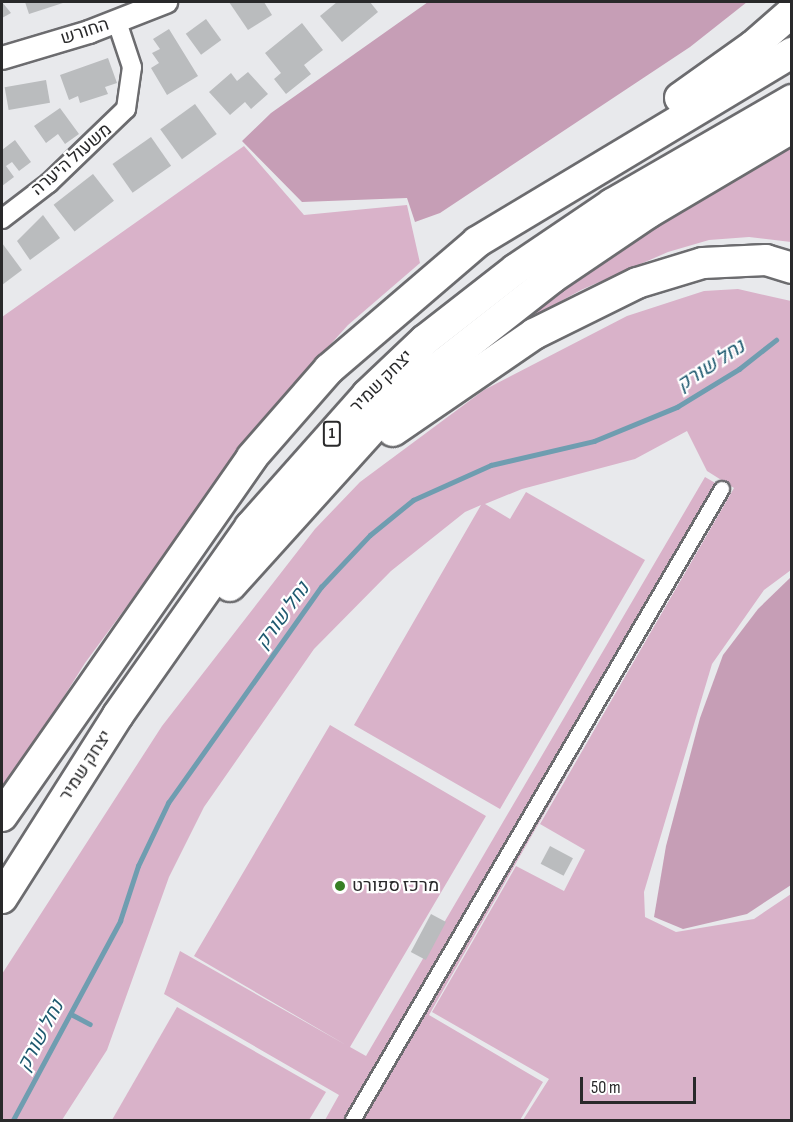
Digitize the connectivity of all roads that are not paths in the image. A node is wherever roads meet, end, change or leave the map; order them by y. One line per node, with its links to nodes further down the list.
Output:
1 (166, 2): 3 (street, החורש)
2 (792, 12): 9 (highway)
3 (117, 22): 5 (street, החורש); 8 (street, משעול היערה)
4 (792, 53): 9 (highway)
5 (2, 58)
6 (792, 100): 14 (highway, יצחק שמיר / 1)
7 (792, 128): 12 (highway)
8 (2, 219)
9 (477, 242): 13 (highway)
10 (792, 268): 12 (highway)
11 (722, 489): 16 (street)
12 (292, 516): 14 (highway)
13 (2, 816)
14 (50, 822): 15 (highway, יצחק שמיר / 1)
15 (2, 898)
16 (353, 1120)

